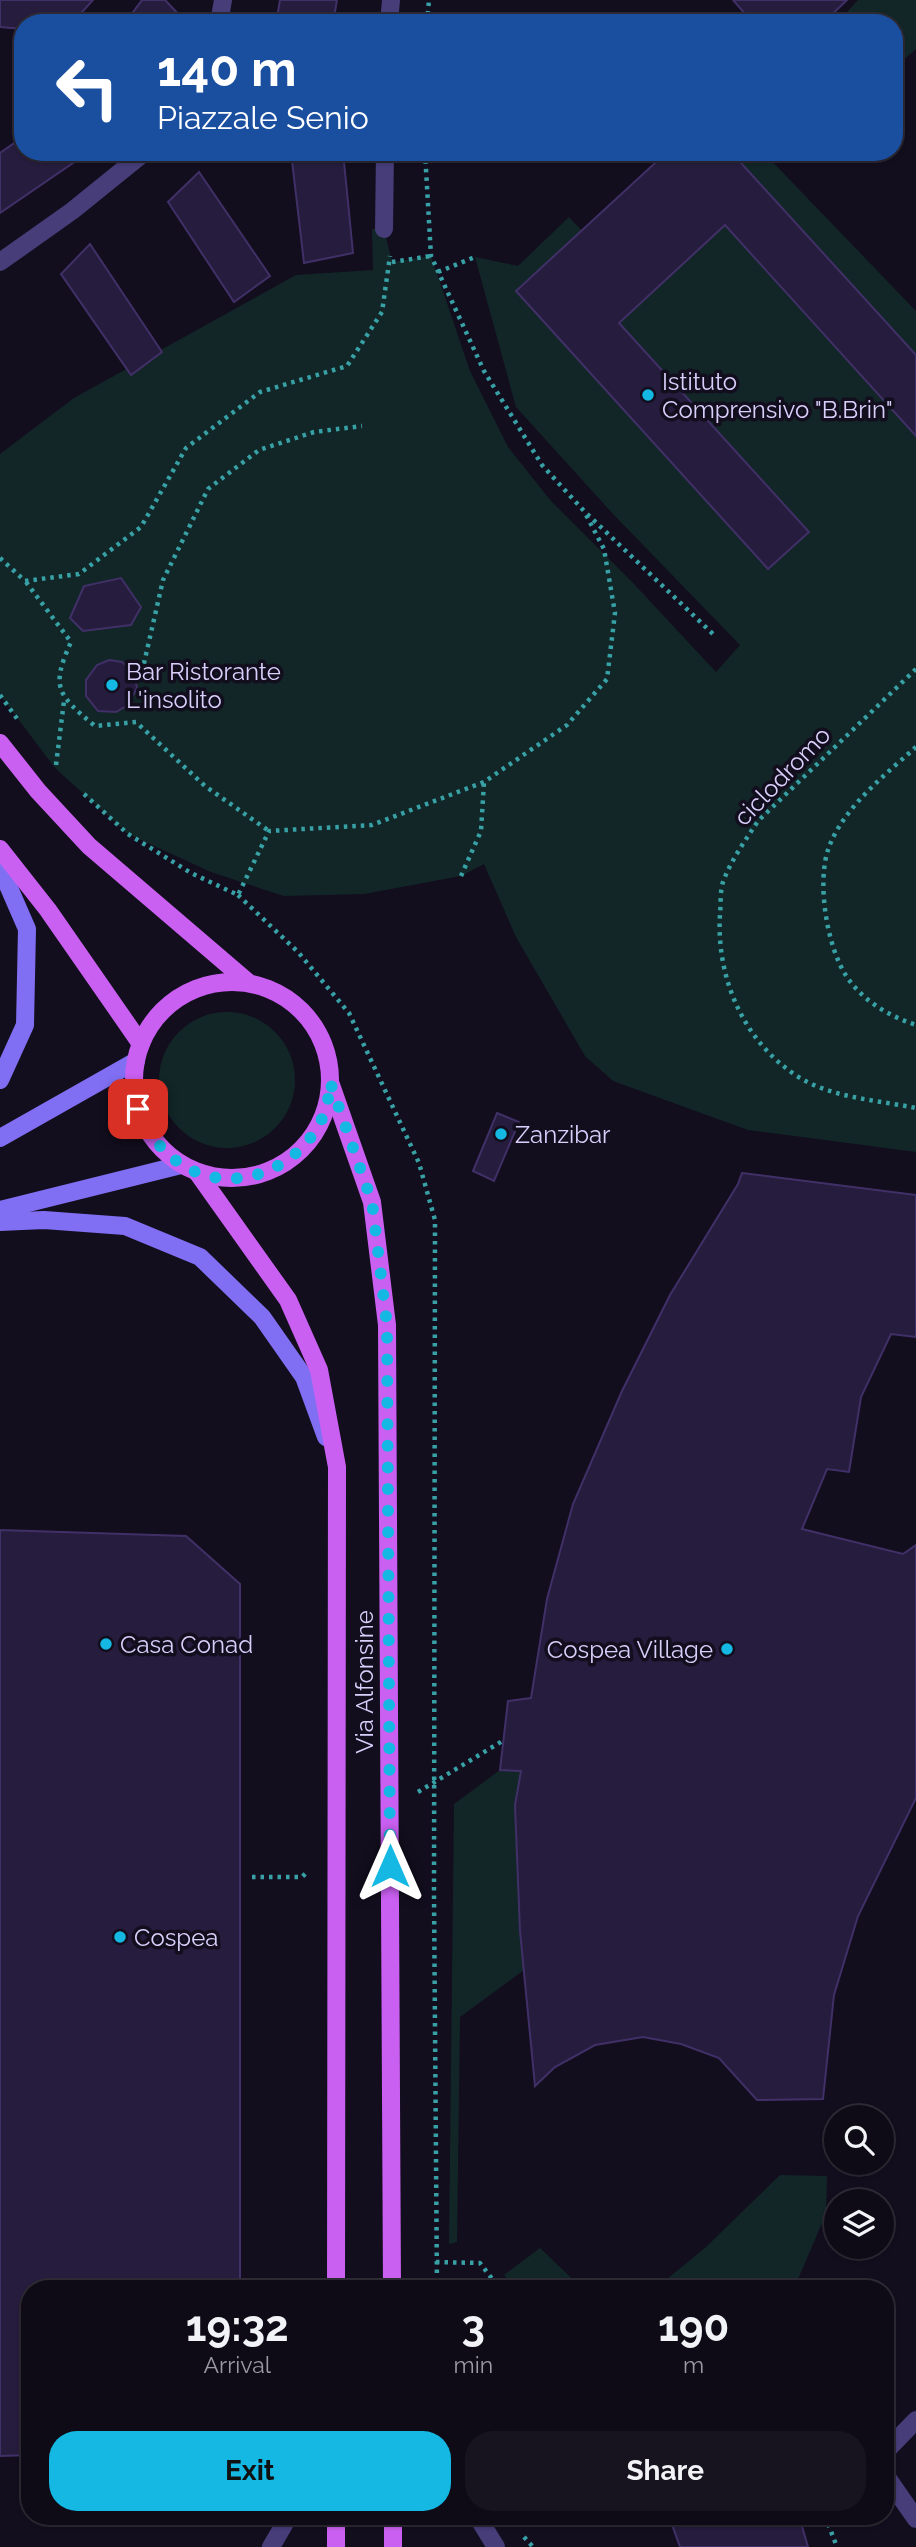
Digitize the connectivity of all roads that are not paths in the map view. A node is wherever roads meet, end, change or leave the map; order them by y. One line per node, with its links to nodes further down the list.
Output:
1 (134, 161): 4 (street)
2 (385, 161): 3 (street)
3 (384, 229)
4 (0, 262)
5 (0, 743): 8 (main road)
6 (0, 849): 9 (main road)
7 (0, 867): 10 (main road)
8 (249, 984): 9 (main road); 11 (main road)
9 (139, 1053): 12 (main road); 13 (main road)
10 (0, 1080)
11 (330, 1082): 13 (main road); 18 (main road, Via Alfonsine)
12 (0, 1138)
13 (189, 1168): 14 (main road); 16 (main road, Via Alfonsine)
14 (0, 1210)
15 (0, 1222): 16 (main road)
16 (337, 1467): 17 (main road, Via Alfonsine)
17 (336, 2280)
18 (392, 2280)
19 (916, 2420): 20 (street)
20 (894, 2443)
21 (894, 2487): 22 (street)
22 (916, 2518)
23 (284, 2525): 27 (street)
24 (336, 2525): 28 (main road)
25 (393, 2525): 29 (main road)
26 (483, 2525): 30 (street)
27 (271, 2547)
28 (336, 2547)
29 (393, 2547)
30 (496, 2547)

